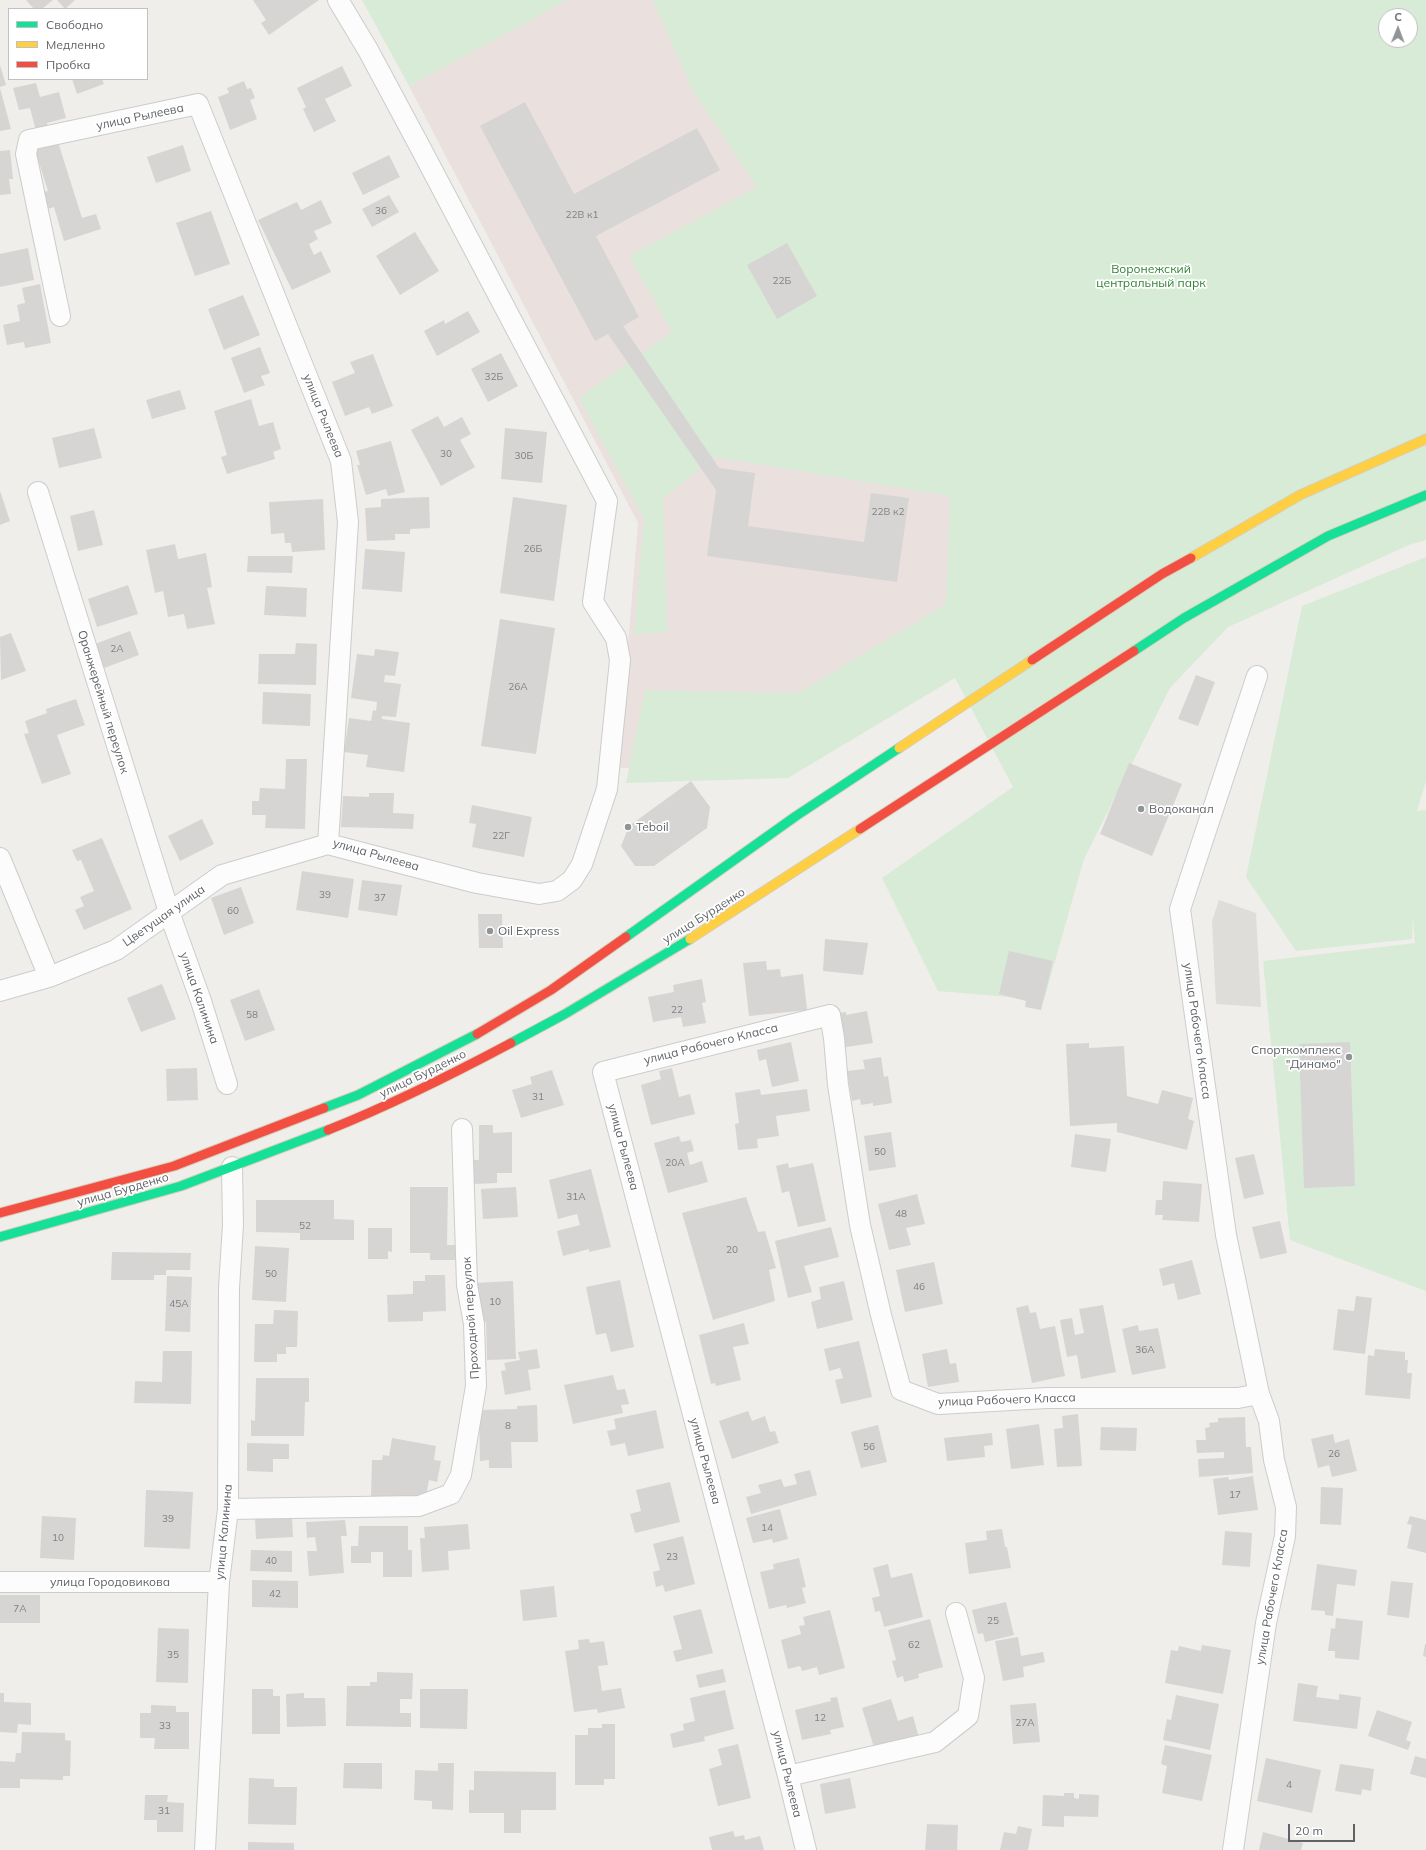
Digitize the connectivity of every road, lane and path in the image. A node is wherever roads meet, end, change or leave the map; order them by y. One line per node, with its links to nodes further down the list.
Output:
1 (338, 0): 7 (street, улица Рылеева)
2 (60, 316): 7 (street, улица Рылеева)
3 (1426, 439): 16 (main road, улица Бурденко)
4 (38, 492): 9 (street, Оранжерейный переулок)
5 (1426, 495): 15 (main road, улица Бурденко)
6 (1257, 676): 18 (street, улица Рабочего Класса)
7 (328, 844): 9 (street, Цветущая улица)
8 (0, 858): 10 (street)
9 (169, 912): 10 (street, Цветущая улица); 13 (street, улица Калинина)
10 (49, 977): 11 (street, Цветущая улица)
11 (0, 991)
12 (603, 1072): 18 (street, улица Рабочего Класса); 23 (street, улица Рылеева)
13 (227, 1084)
14 (462, 1129): 19 (street, Проходной переулок)
15 (232, 1167): 17 (main road, улица Бурденко); 19 (street, улица Калинина)
16 (0, 1213)
17 (0, 1236)
18 (1259, 1394): 26 (street, улица Рабочего Класса)
19 (228, 1509): 21 (street, улица Калинина)
20 (0, 1582): 21 (street, улица Городовикова)
21 (219, 1582): 24 (street, улица Калинина)
22 (956, 1613): 23 (street)
23 (788, 1776): 25 (street, улица Рылеева)
24 (205, 1850)
25 (806, 1850)
26 (1233, 1850)

